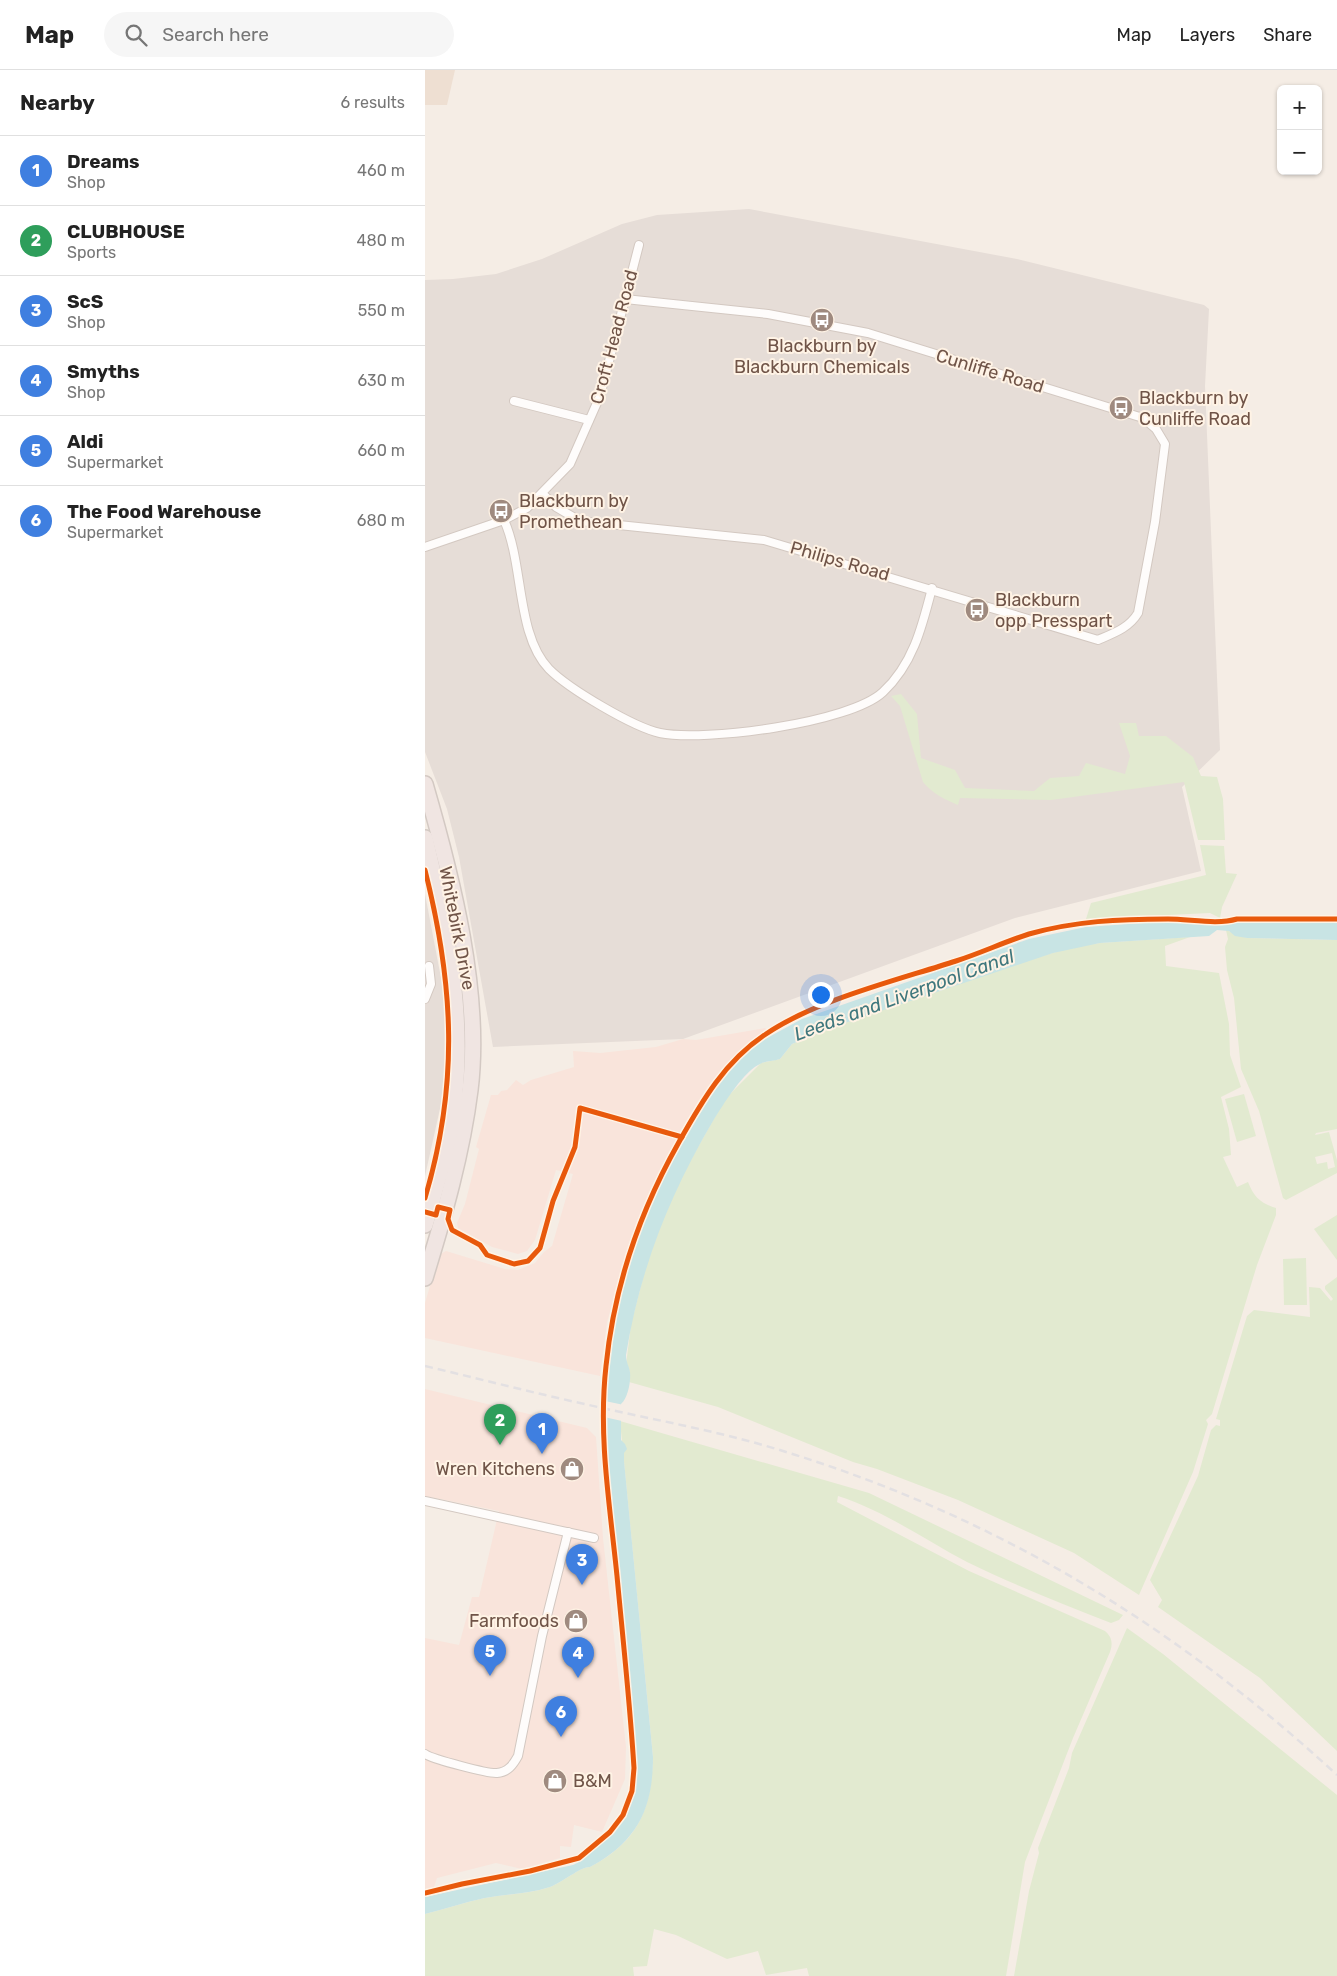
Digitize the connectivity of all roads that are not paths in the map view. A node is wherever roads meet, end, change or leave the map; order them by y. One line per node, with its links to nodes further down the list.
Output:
1 (639, 245): 2 (street, Croft Head Road)
2 (625, 299): 4 (street, Croft Head Road); 9 (street, Cunliffe Road)
3 (514, 401): 4 (street)
4 (589, 420): 5 (street, Croft Head Road)
5 (542, 493): 6 (street, Croft Head Road); 8 (street, Philips Road)
6 (504, 520): 7 (street, Croft Head Road); 8 (street)
7 (425, 546)
8 (932, 588): 9 (street, Philips Road)
9 (1134, 619)
10 (425, 784): 15 (highway, Whitebirk Drive)
11 (425, 838): 14 (highway, Whitebirk Drive)
12 (429, 966): 13 (street)
13 (425, 999)
14 (425, 1225)
15 (425, 1278)
16 (425, 1500): 17 (street)
17 (568, 1532): 18 (street); 19 (street)
18 (593, 1538)
19 (425, 1754)

